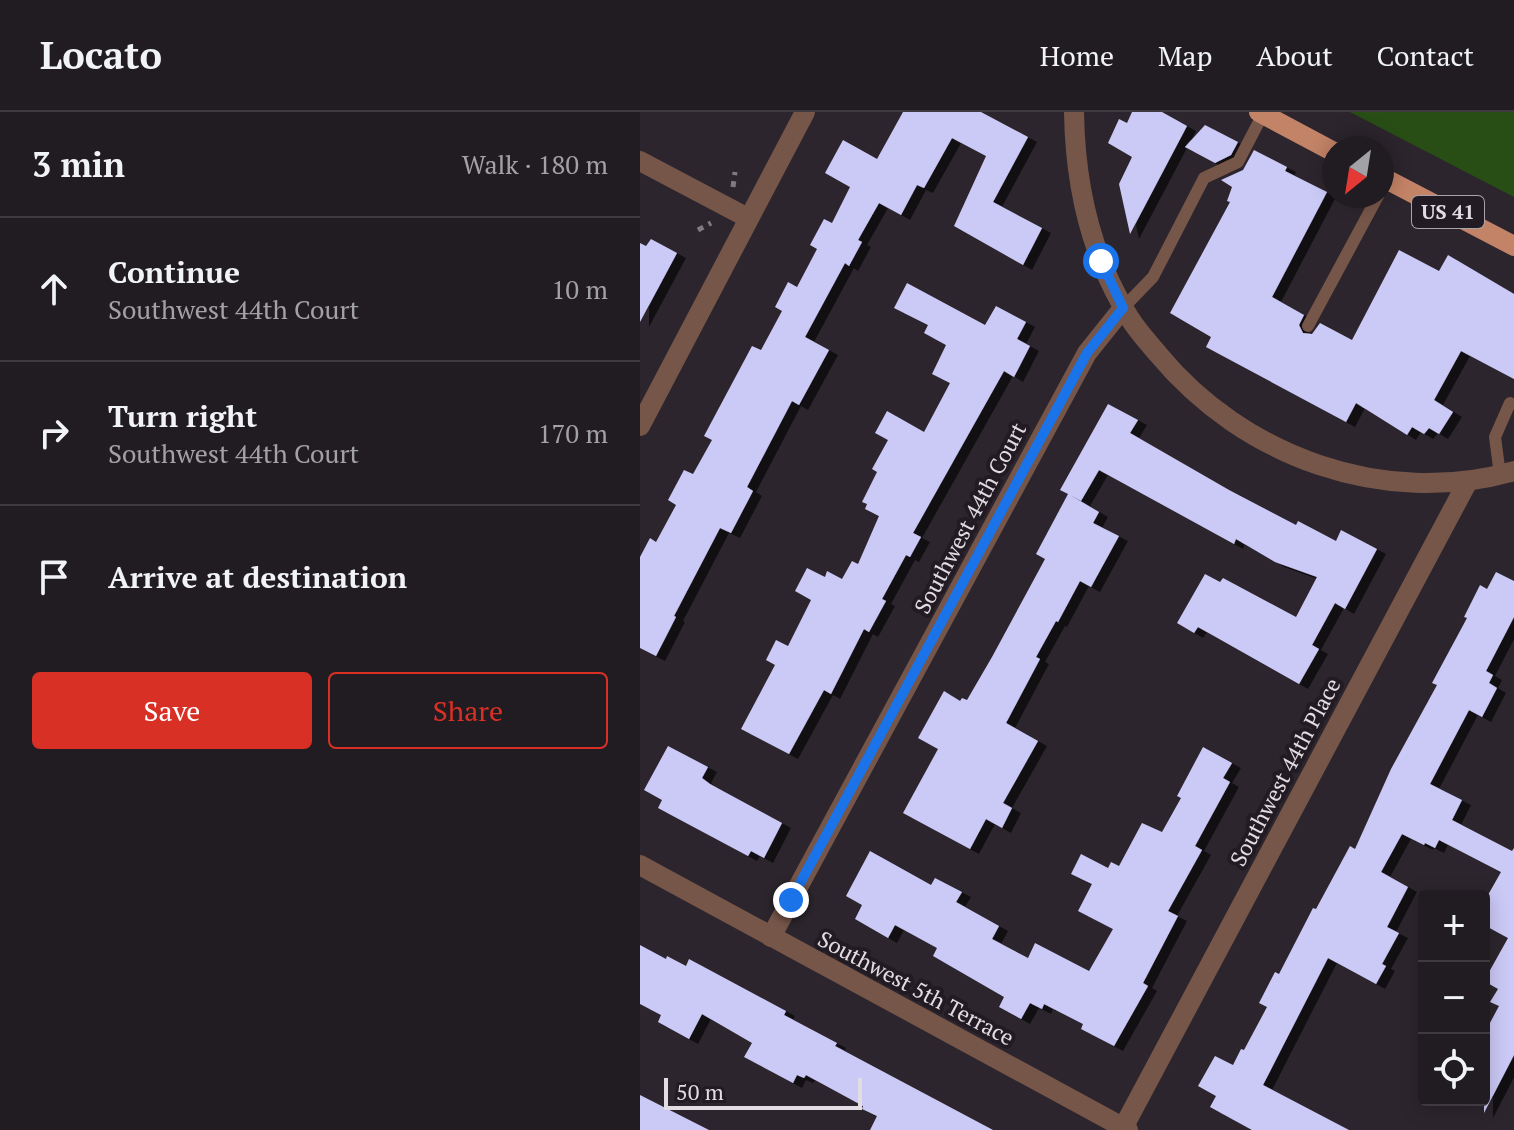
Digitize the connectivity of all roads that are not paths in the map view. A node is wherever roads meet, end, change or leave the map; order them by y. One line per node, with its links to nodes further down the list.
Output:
1 (805, 112): 8 (street)
2 (1074, 112): 10 (street)
3 (1261, 113): 4 (main road); 10 (lane)
4 (1322, 146)
5 (640, 161): 8 (street)
6 (1394, 191): 9 (main road, US 41)
7 (1370, 208): 11 (lane)
8 (748, 218): 13 (street)
9 (1514, 246)
10 (1123, 308): 15 (street); 17 (street, Southwest 44th Court)
11 (1308, 326)
12 (1510, 403): 14 (lane)
13 (640, 426)
14 (1507, 473): 15 (street)
15 (1468, 481): 18 (street, Southwest 44th Place)
16 (640, 865): 17 (street, Southwest 5th Terrace)
17 (771, 937): 18 (street, Southwest 5th Terrace)
18 (1126, 1129)

